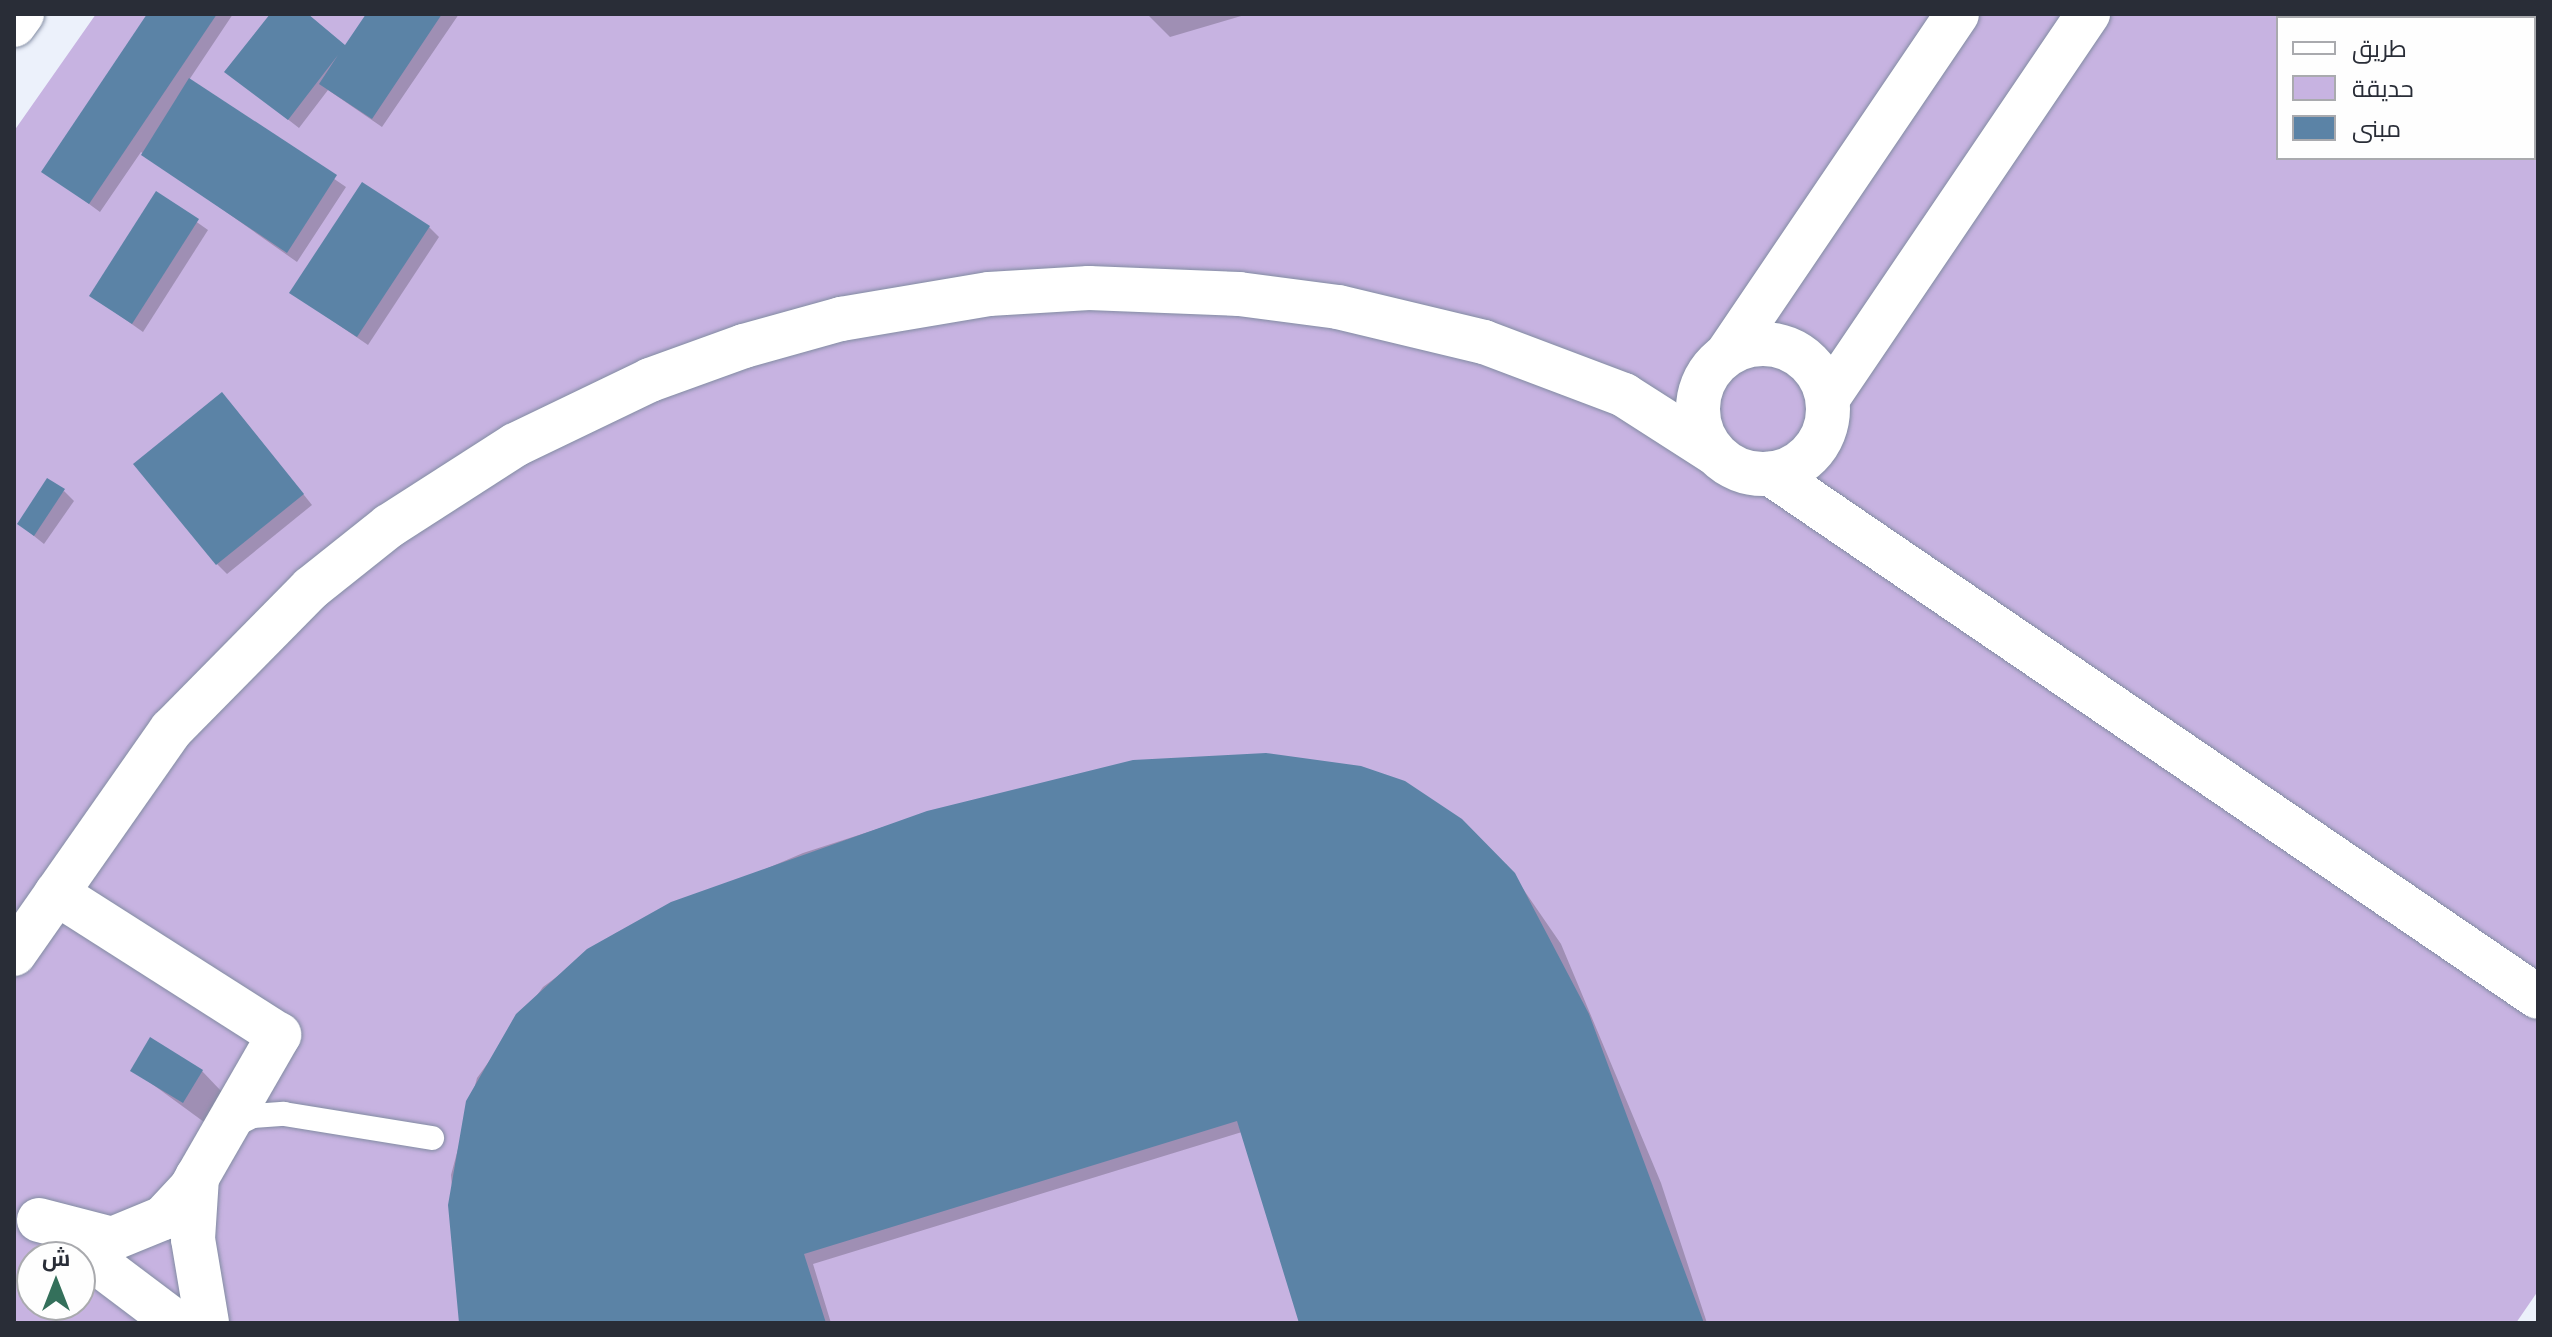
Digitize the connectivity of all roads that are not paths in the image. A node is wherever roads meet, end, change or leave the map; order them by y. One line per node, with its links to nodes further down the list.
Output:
1 (22, 14): 4 (street)
2 (1957, 14): 5 (street)
3 (2088, 14): 7 (street)
4 (14, 25)
5 (1716, 365): 6 (street); 7 (street); 8 (street)
6 (1624, 395): 8 (street); 10 (street)
7 (1828, 398): 9 (street)
8 (1713, 452): 9 (street)
9 (1771, 474): 12 (street)
10 (56, 893): 11 (street); 13 (street)
11 (14, 954)
12 (2538, 997)
13 (257, 1078): 14 (lane); 15 (street)
14 (284, 1114): 15 (lane); 16 (lane)
15 (227, 1130): 17 (street)
16 (432, 1138)
17 (197, 1177): 18 (street); 20 (street)
18 (26, 1212): 19 (street)
19 (177, 1323)
20 (207, 1323)

